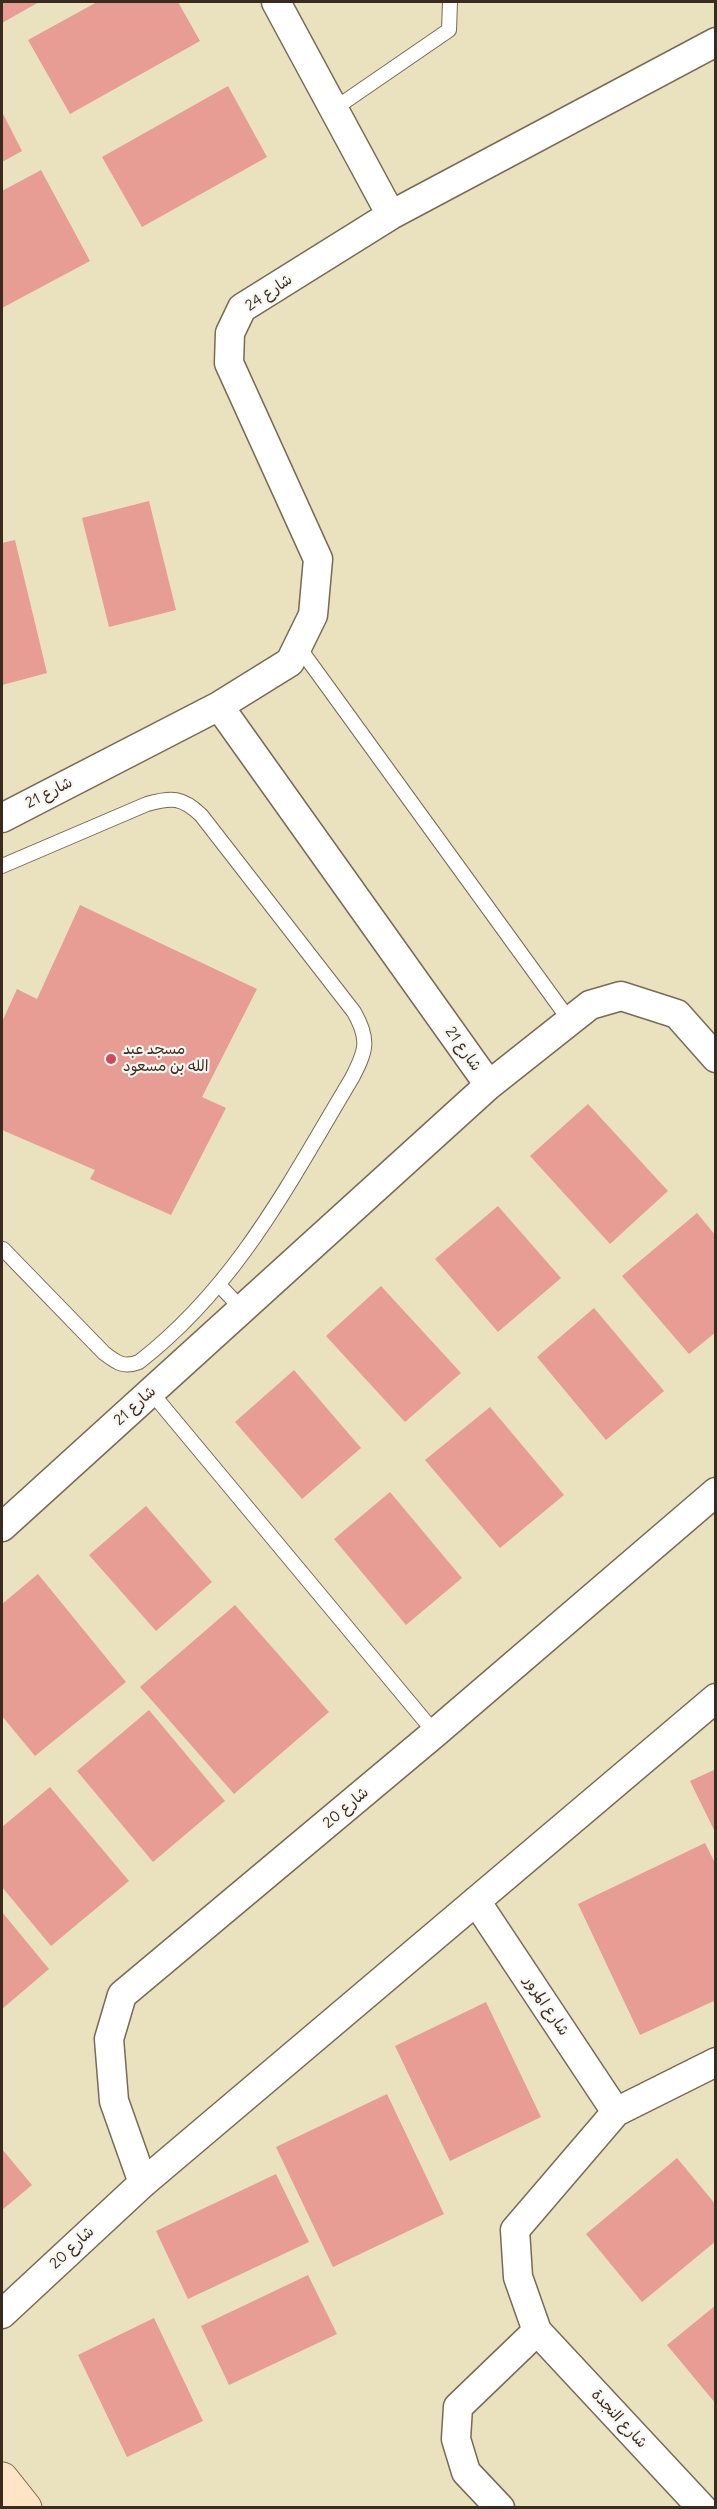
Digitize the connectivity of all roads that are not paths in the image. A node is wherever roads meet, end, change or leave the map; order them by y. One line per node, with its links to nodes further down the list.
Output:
1 (276, 2): 4 (street)
2 (450, 2): 4 (lane)
3 (716, 42): 5 (street, شارع 24)
4 (334, 109): 5 (street)
5 (391, 215): 6 (street, شارع 24)
6 (297, 646): 7 (street, شارع 24); 10 (lane)
7 (219, 706): 8 (street, شارع 21); 12 (street, شارع 21)
8 (2, 818)
9 (2, 866): 14 (lane)
10 (570, 1021): 11 (street); 12 (street)
11 (716, 1058)
12 (489, 1086): 15 (street, شارع 21)
13 (3, 1249): 14 (lane)
14 (220, 1286): 15 (lane)
15 (242, 1310): 16 (street, شارع 21)
16 (152, 1392): 18 (street, شارع 21); 20 (lane)
17 (716, 1492): 20 (street, شارع 20)
18 (2, 1527)
19 (716, 1698): 21 (street, شارع 20)
20 (435, 1733): 24 (street, شارع 20)
21 (476, 1901): 23 (street, شارع المرور); 24 (street, شارع 20)
22 (716, 2062): 23 (street)
23 (616, 2112): 26 (street, شارع النجدة)
24 (143, 2183): 25 (street, شارع 20)
25 (2, 2314)
26 (537, 2331): 29 (street); 30 (street, شارع النجدة)
27 (2, 2479): 28 (street)
28 (25, 2508)
29 (500, 2508)
30 (702, 2508)

